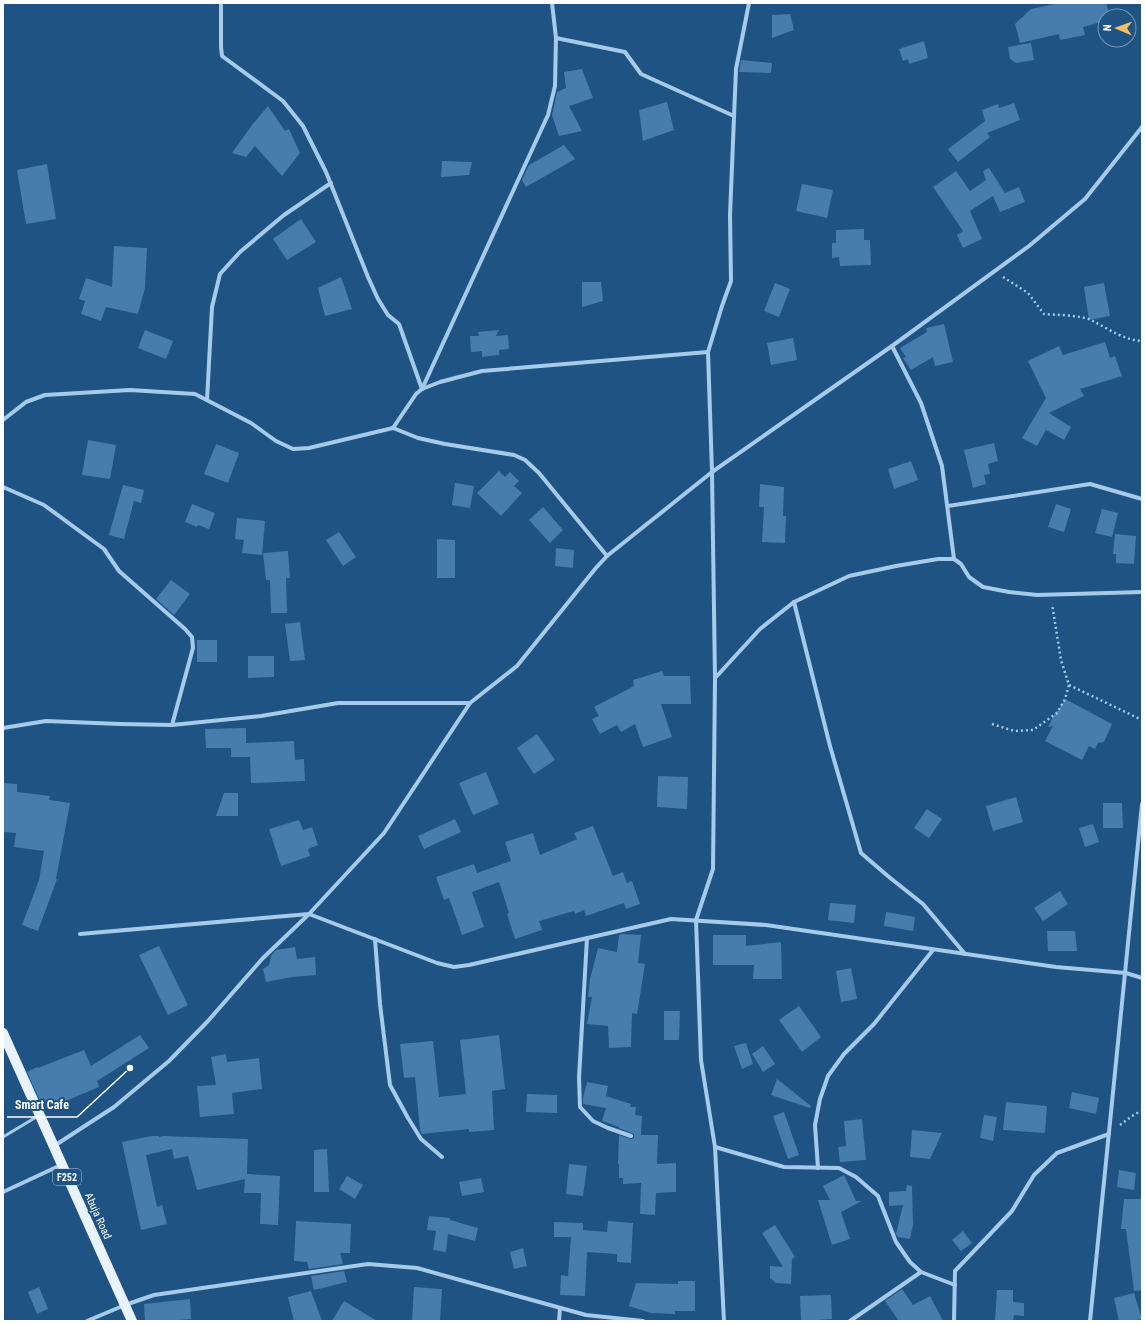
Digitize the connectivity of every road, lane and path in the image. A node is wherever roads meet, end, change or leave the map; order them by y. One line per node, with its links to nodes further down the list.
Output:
1 (221, 3): 7 (street)
2 (552, 3): 4 (street)
3 (748, 3): 5 (street)
4 (556, 38): 5 (street); 12 (street)
5 (734, 116): 11 (street)
6 (1142, 127): 8 (street)
7 (331, 184): 12 (street); 13 (street)
8 (994, 272): 9 (path); 10 (street)
9 (1142, 341)
10 (892, 346): 16 (street); 19 (street)
11 (708, 352): 12 (street); 16 (street)
12 (422, 389): 15 (street)
13 (207, 400): 14 (street); 15 (street)
14 (3, 420)
15 (393, 428): 20 (street)
16 (712, 472): 20 (street); 25 (street)
17 (3, 487): 30 (street)
18 (1142, 499): 19 (street)
19 (948, 506): 21 (street)
20 (607, 556): 27 (street)
21 (954, 559): 23 (street); 24 (street)
22 (1142, 592): 23 (street)
23 (1051, 596): 26 (path)
24 (794, 602): 25 (street); 41 (street)
25 (715, 678): 36 (street)
26 (1069, 685): 28 (path); 29 (path)
27 (470, 702): 30 (street); 35 (street)
28 (1142, 720)
29 (992, 724)
30 (172, 725): 31 (street)
31 (3, 728)
32 (1142, 804): 33 (street)
33 (1137, 860): 34 (street); 42 (street)
34 (1142, 860)
35 (309, 914): 37 (street); 39 (street); 50 (street)
36 (696, 920): 38 (street); 40 (street); 51 (street)
37 (80, 934)
38 (588, 938): 39 (street); 48 (street)
39 (376, 939): 52 (street)
40 (933, 950): 41 (street); 54 (street)
41 (965, 954): 42 (street)
42 (1126, 973): 43 (street); 47 (street)
43 (1142, 978)
44 (3, 1033): 46 (main road, Abuja Road / F252)
45 (1142, 1111): 47 (path)
46 (40, 1115): 49 (lane); 50 (main road, Abuja Road / F252)
47 (1109, 1134): 57 (street); 67 (street)
48 (631, 1136)
49 (3, 1137)
50 (53, 1146): 53 (main road, Abuja Road / F252)
51 (715, 1147): 54 (street); 64 (street)
52 (442, 1157)
53 (62, 1165): 55 (street); 58 (main road, Abuja Road / F252)
54 (818, 1168): 56 (street)
55 (3, 1192)
56 (921, 1272): 57 (street); 65 (street)
57 (955, 1285): 66 (street)
58 (125, 1305): 59 (street); 60 (street); 61 (main road, Abuja Road / F252)
59 (560, 1308): 62 (street); 63 (street)
60 (86, 1321)
61 (132, 1321)
62 (559, 1321)
63 (643, 1321)
64 (724, 1321)
65 (850, 1321)
66 (954, 1321)
67 (1090, 1321)

